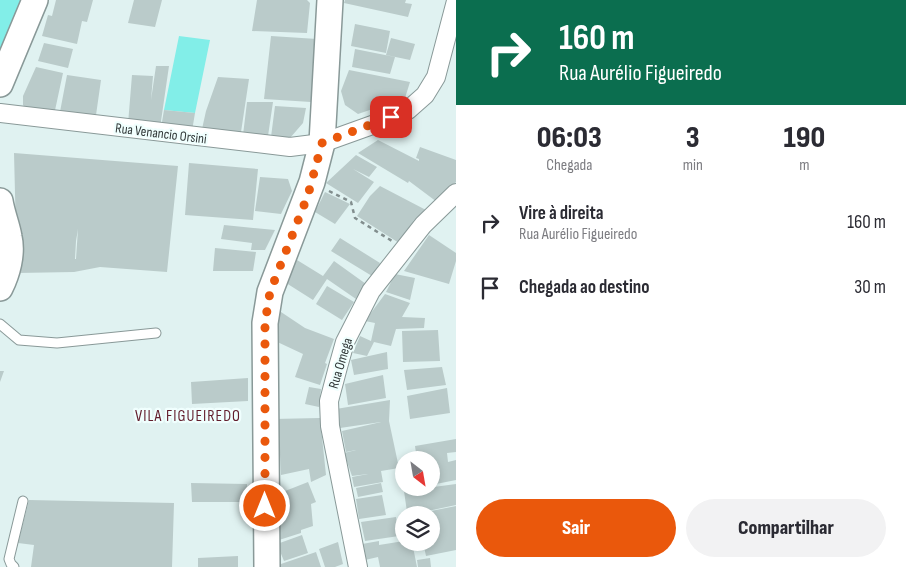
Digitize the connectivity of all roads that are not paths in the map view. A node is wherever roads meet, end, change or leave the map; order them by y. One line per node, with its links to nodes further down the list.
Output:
1 (34, 0): 4 (main road)
2 (330, 0): 6 (main road)
3 (456, 1): 6 (street, Rua Venancio Orsini)
4 (0, 84)
5 (0, 113): 6 (street, Rua Venancio Orsini)
6 (322, 143): 14 (main road)
7 (456, 193): 15 (street, Rua Omega)
8 (0, 202): 9 (main road)
9 (0, 288)
10 (0, 324): 11 (lane)
11 (156, 333)
12 (23, 502): 13 (lane)
13 (14, 567)
14 (267, 567)
15 (358, 567)

